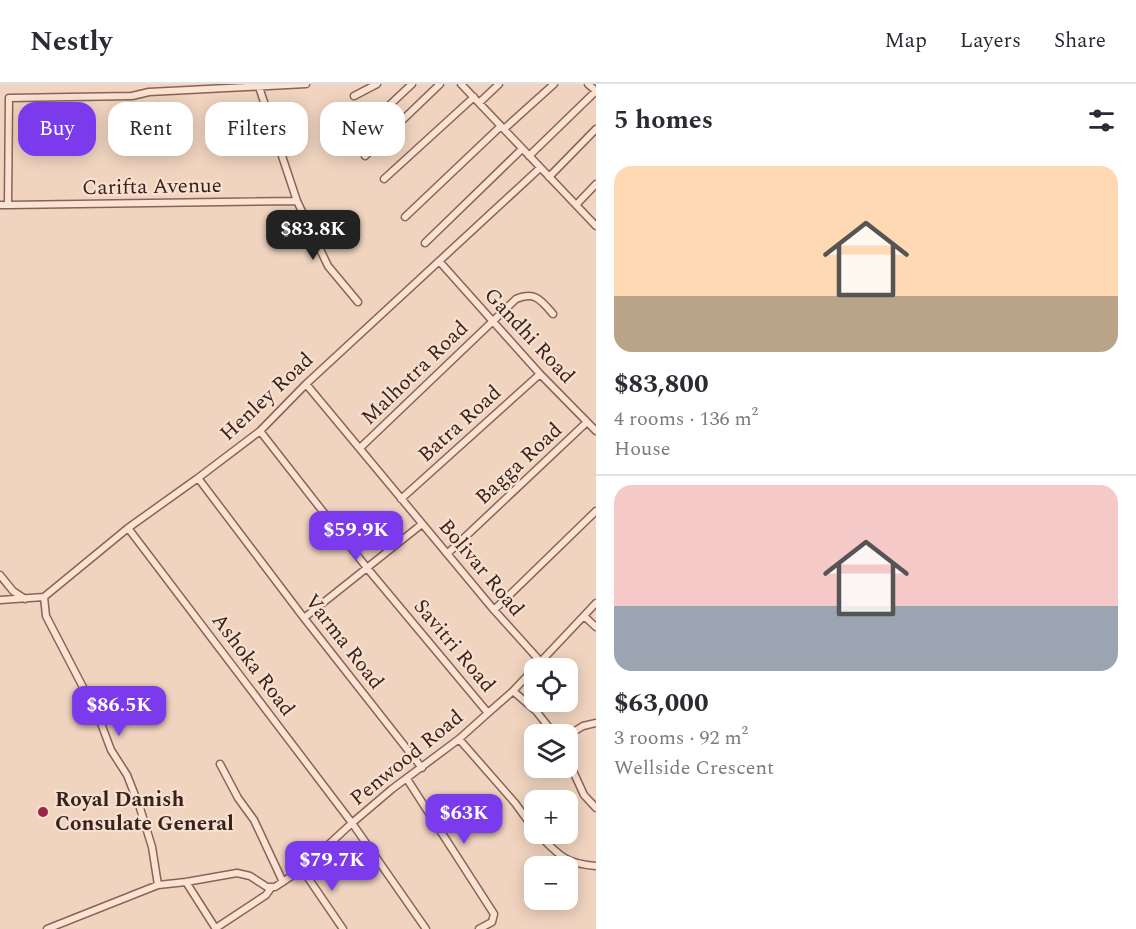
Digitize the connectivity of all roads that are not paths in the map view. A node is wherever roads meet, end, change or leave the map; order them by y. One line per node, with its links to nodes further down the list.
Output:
1 (306, 84): 9 (street)
2 (377, 84): 11 (street)
3 (412, 84): 13 (street)
4 (440, 84): 14 (street)
5 (461, 84): 12 (street)
6 (499, 84): 12 (street)
7 (555, 84): 15 (street)
8 (588, 84): 10 (street)
9 (259, 87): 23 (street); 25 (street)
10 (596, 91): 18 (street)
11 (354, 96)
12 (476, 100): 15 (street); 21 (street)
13 (393, 102)
14 (405, 118)
15 (502, 128): 17 (street); 27 (street)
16 (596, 129): 20 (street)
17 (522, 150): 18 (street); 29 (street)
18 (529, 156): 19 (street)
19 (540, 168): 20 (street); 30 (street, Henley Road)
20 (549, 177): 26 (street)
21 (384, 179)
22 (596, 184): 26 (street)
23 (297, 201): 25 (street, Carifta Avenue); 31 (street)
24 (0, 205): 25 (street, Carifta Avenue)
25 (8, 205)
26 (576, 205): 28 (street)
27 (405, 217)
28 (596, 226)
29 (425, 243)
30 (439, 261): 33 (street, Gandhi Road); 35 (street, Henley Road)
31 (358, 302)
32 (553, 314): 33 (street, Malhotra Road)
33 (492, 321): 34 (street, Gandhi Road); 39 (street, Malhotra Road)
34 (540, 374): 36 (street, Gandhi Road); 41 (street, Batra Road)
35 (306, 384): 37 (street, Henley Road); 39 (street, Bolivar Road)
36 (587, 422): 38 (street, Gandhi Road); 45 (street, Bagga Road)
37 (260, 431): 40 (street, Henley Road); 46 (street, Savitri Road)
38 (596, 431)
39 (360, 448): 41 (street, Bolivar Road)
40 (198, 478): 44 (street, Henley Road); 54 (street, Varma Road)
41 (401, 499): 43 (street, Bolivar Road)
42 (596, 511): 52 (street)
43 (422, 524): 45 (street, Bolivar Road); 46 (street)
44 (128, 528): 48 (street, Henley Road); 71 (street, Ashoka Road)
45 (447, 554): 52 (street, Bolivar Road)
46 (367, 568): 54 (street); 60 (street, Savitri Road)
47 (0, 575): 49 (street)
48 (44, 597): 49 (street); 77 (street)
49 (25, 599): 50 (street)
50 (0, 600)
51 (596, 603): 53 (street, Penwood Road)
52 (494, 610): 56 (street, Bolivar Road)
53 (584, 616): 55 (street); 57 (street, Penwood Road)
54 (304, 618): 66 (street, Varma Road)
55 (596, 627)
56 (537, 658)
57 (543, 658)
58 (524, 679): 59 (street, Penwood Road)
59 (513, 691): 60 (street, Penwood Road); 62 (street)
60 (488, 713): 64 (street, Penwood Road)
61 (596, 723): 63 (street)
62 (546, 724)
63 (578, 729)
64 (459, 739): 66 (street, Penwood Road); 70 (street)
65 (220, 764): 76 (street)
66 (422, 768): 68 (street, Penwood Road)
67 (576, 778): 69 (street)
68 (407, 779): 71 (street, Penwood Road); 83 (street)
69 (596, 808)
70 (524, 815)
71 (352, 823): 74 (street, Penwood Road); 82 (street, Ashoka Road)
72 (548, 844): 73 (street)
73 (596, 866)
74 (302, 868): 76 (street, Penwood Road); 81 (street)
75 (186, 882): 77 (street); 78 (street); 80 (street)
76 (283, 882): 78 (street, Penwood Road)
77 (158, 885): 79 (street)
78 (271, 888): 80 (street, Penwood Road)
79 (47, 929)
80 (216, 929)
81 (343, 929)
82 (426, 929)
83 (479, 929)

